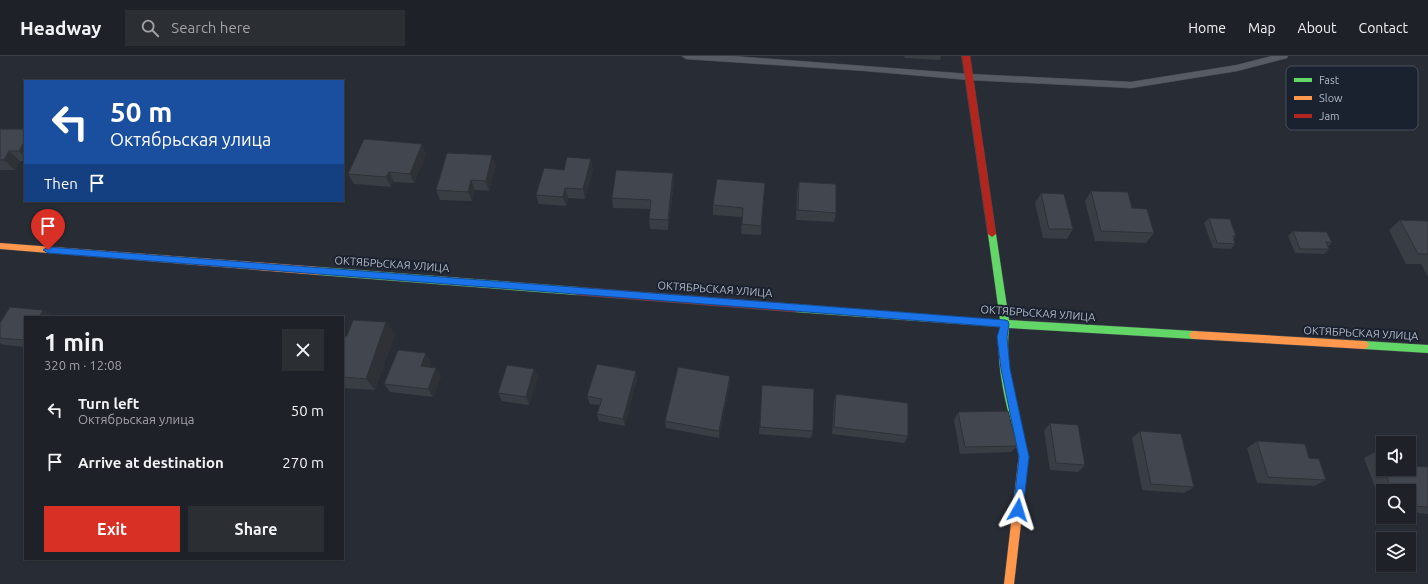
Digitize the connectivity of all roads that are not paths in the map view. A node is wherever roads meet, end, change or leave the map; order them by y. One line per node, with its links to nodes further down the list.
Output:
1 (686, 56): 4 (lane)
2 (966, 56): 4 (street)
3 (1284, 56): 4 (lane)
4 (969, 77): 6 (street)
5 (0, 246): 6 (street, ОКТЯБРЬСКАЯ УЛИЦА)
6 (1005, 324): 7 (street, ОКТЯБРЬСКАЯ УЛИЦА); 8 (street)
7 (1428, 349)
8 (1009, 584)

